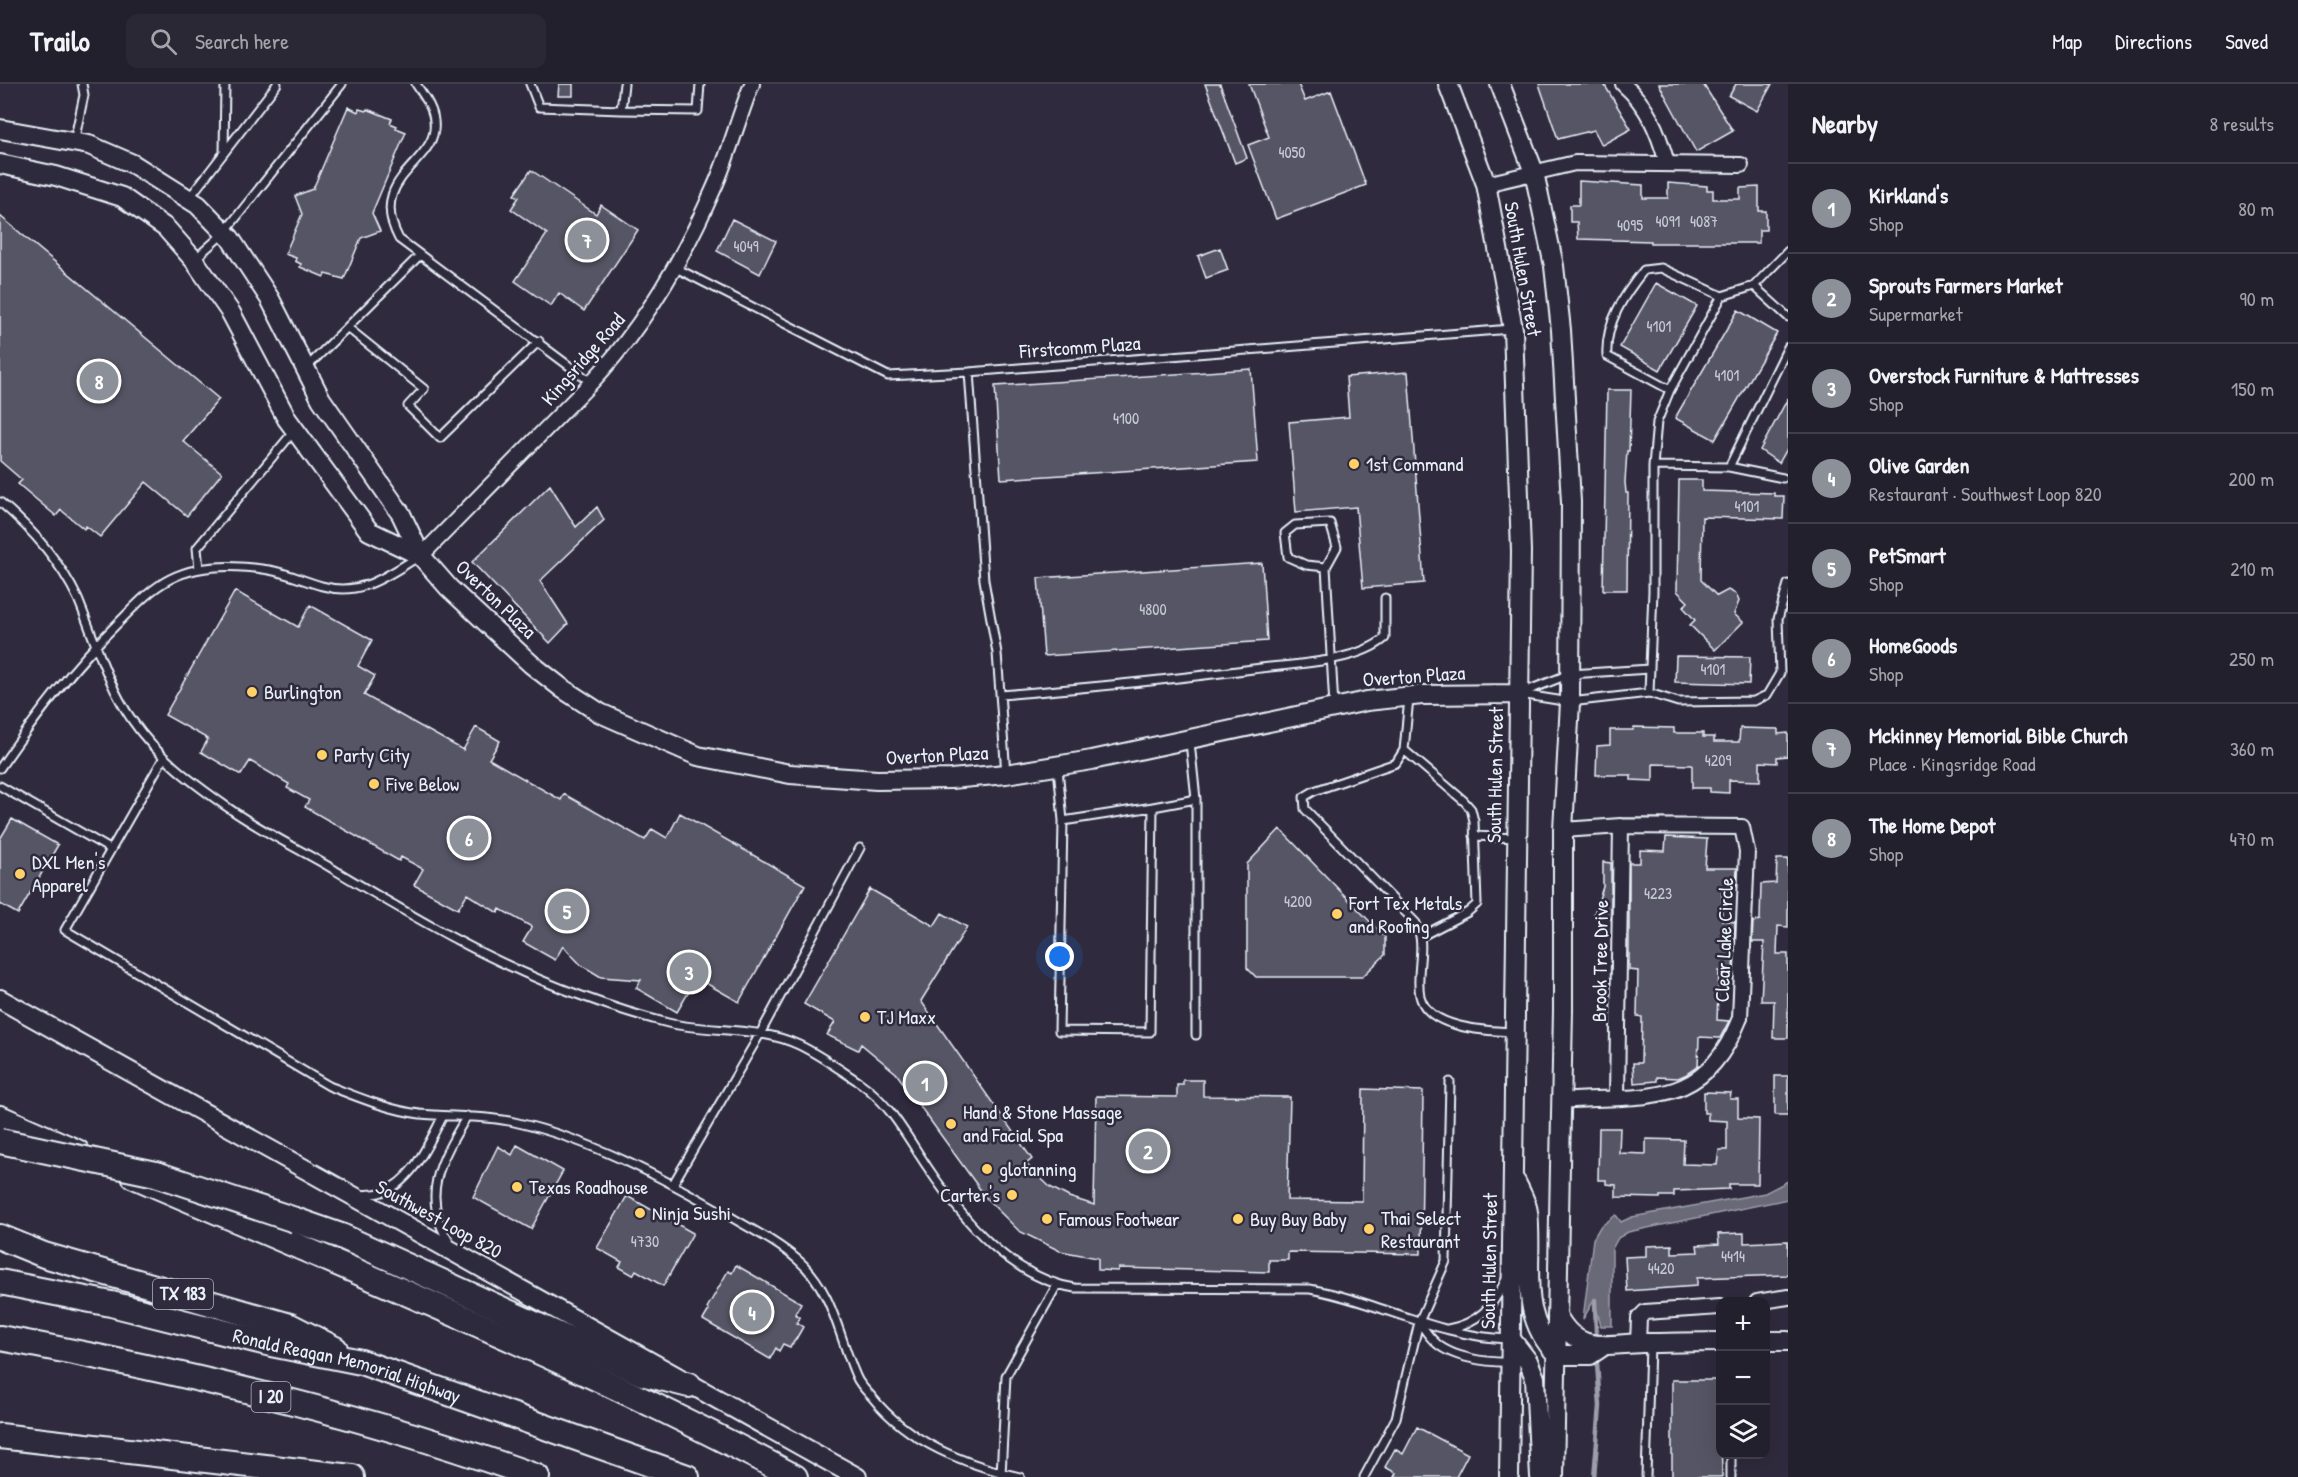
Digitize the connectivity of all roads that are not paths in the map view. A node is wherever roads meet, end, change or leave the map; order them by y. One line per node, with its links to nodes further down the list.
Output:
1 (82, 84): 15 (lane)
2 (225, 84): 16 (lane)
3 (277, 84): 16 (lane)
4 (342, 84): 23 (lane)
5 (416, 84): 25 (lane)
6 (530, 84): 13 (lane)
7 (624, 84): 13 (lane)
8 (700, 84): 13 (lane)
9 (750, 84): 27 (street, Kingsridge Road)
10 (1448, 84): 21 (main road, South Hulen Street)
11 (1500, 84): 20 (main road, South Hulen Street)
12 (1623, 84): 17 (street)
13 (621, 110)
14 (0, 129): 15 (main road, Overton Plaza)
15 (74, 142): 22 (main road, Overton Plaza)
16 (224, 153): 22 (lane)
17 (1667, 162): 19 (street); 20 (street)
18 (0, 164): 26 (main road, Overton Plaza)
19 (1741, 165)
20 (1534, 172): 21 (street); 52 (main road, South Hulen Street)
21 (1486, 184): 32 (main road, South Hulen Street)
22 (188, 199): 23 (main road, Overton Plaza)
23 (224, 233): 26 (lane); 35 (main road, Overton Plaza)
24 (1788, 251): 28 (lane)
25 (420, 255): 31 (lane); 33 (lane)
26 (194, 260): 39 (main road, Overton Plaza)
27 (674, 267): 36 (lane, Firstcomm Plaza); 37 (street, Kingsridge Road)
28 (1754, 286): 29 (lane); 30 (lane)
29 (1722, 296): 38 (lane); 38 (lane)
30 (1788, 317)
31 (348, 328): 33 (lane); 35 (lane)
32 (1513, 329): 36 (lane, Firstcomm Plaza); 54 (main road, South Hulen Street)
33 (539, 341): 37 (lane)
34 (1788, 347): 41 (lane)
35 (306, 368): 44 (main road, Overton Plaza)
36 (969, 372): 55 (lane)
37 (592, 383): 44 (street, Kingsridge Road)
38 (1670, 390): 40 (lane)
39 (294, 431): 44 (main road, Overton Plaza); 46 (lane)
40 (1653, 466): 41 (lane); 51 (lane)
41 (1729, 467): 42 (lane)
42 (1782, 478)
43 (0, 502): 49 (lane)
44 (421, 556): 46 (lane); 64 (main road, Overton Plaza)
45 (1326, 567): 45 (lane); 50 (lane)
46 (199, 569): 49 (lane)
47 (1788, 584): 53 (lane)
48 (1385, 598): 50 (lane)
49 (96, 645): 61 (lane); 63 (lane)
50 (1331, 659): 55 (lane); 58 (lane)
51 (1650, 669): 52 (lane); 53 (lane)
52 (1570, 674): 54 (lane); 57 (main road, South Hulen Street)
53 (1649, 693): 57 (lane)
54 (1518, 694): 56 (main road, Overton Plaza); 57 (lane); 72 (main road, South Hulen Street)
55 (1001, 695): 64 (lane)
56 (1410, 695): 58 (main road, Overton Plaza); 60 (lane)
57 (1570, 702): 70 (main road, South Hulen Street)
58 (1334, 707): 59 (main road, Overton Plaza)
59 (1189, 737): 62 (main road, Overton Plaza); 66 (lane)
60 (1404, 750): 71 (lane); 75 (lane)
61 (164, 758): 74 (lane); 78 (lane)
62 (1058, 765): 64 (main road, Overton Plaza); 68 (lane)
63 (0, 768)
64 (1006, 774)
65 (0, 786): 74 (lane)
66 (1196, 799): 67 (lane); 79 (lane)
67 (1154, 807): 68 (lane); 68 (lane)
68 (1063, 821)
69 (1621, 826): 70 (street, Clear Lake Circle); 81 (street, Brook Tree Drive); 81 (street, Clear Lake Circle)
70 (1563, 830): 82 (main road, South Hulen Street)
71 (1474, 836): 72 (lane); 75 (lane)
72 (1516, 838): 77 (main road, South Hulen Street)
73 (860, 848): 78 (lane)
74 (110, 849): 83 (lane)
75 (1422, 936): 77 (lane)
76 (0, 999): 89 (main road, Southwest Loop 820)
77 (1515, 1032): 87 (main road, South Hulen Street)
78 (760, 1034): 88 (lane); 94 (lane)
79 (1196, 1035)
80 (1450, 1082): 99 (lane)
81 (1617, 1096): 82 (street, Clear Lake Circle)
82 (1561, 1101): 98 (main road, South Hulen Street)
83 (443, 1116): 84 (lane); 89 (lane)
84 (467, 1116): 88 (lane); 91 (lane)
85 (0, 1118): 119 (highway)
86 (0, 1141): 112 (highway, bridge)
87 (1513, 1173): 92 (main road, South Hulen Street); 103 (main road)
88 (673, 1184): 115 (lane)
89 (350, 1195): 91 (main road, Southwest Loop 820)
90 (0, 1237): 111 (highway, TX 183)
91 (458, 1255): 112 (main road, Southwest Loop 820)
92 (1511, 1268): 100 (lane); 102 (main road, South Hulen Street)
93 (0, 1282): 111 (highway, Ronald Reagan Memorial Highway)
94 (1057, 1285): 99 (lane); 115 (lane)
95 (1788, 1297): 96 (street)
96 (1770, 1300)
97 (1716, 1306): 107 (street)
98 (1557, 1320): 103 (main road); 108 (main road); 109 (main road, South Hulen Street)
99 (1419, 1322): 100 (lane); 110 (lane); 122 (lane)
100 (1446, 1329): 102 (lane)
101 (0, 1338): 117 (highway, I 20)
102 (1511, 1339): 110 (main road, South Hulen Street)
103 (1543, 1339): 109 (main road); 110 (main road)
104 (1716, 1341): 107 (main road)
105 (1770, 1341): 106 (main road)
106 (1788, 1341)
107 (1644, 1343): 108 (main road); 126 (lane)
108 (1602, 1347): 109 (main road)
109 (1557, 1355): 125 (main road, South Hulen Street)
110 (1518, 1358): 123 (main road, South Hulen Street); 124 (main road)
111 (361, 1362): 118 (highway, Ronald Reagan Memorial Highway)
112 (689, 1384): 120 (main road, Southwest Loop 820)
113 (0, 1436): 116 (highway)
114 (1731, 1459): 127 (lane)
115 (1000, 1476): 121 (lane)
116 (352, 1477)
117 (537, 1477)
118 (687, 1477)
119 (795, 1477)
120 (857, 1477)
121 (1020, 1477)
122 (1364, 1477)
123 (1509, 1477)
124 (1540, 1477)
125 (1554, 1477)
126 (1646, 1477)
127 (1731, 1477)

